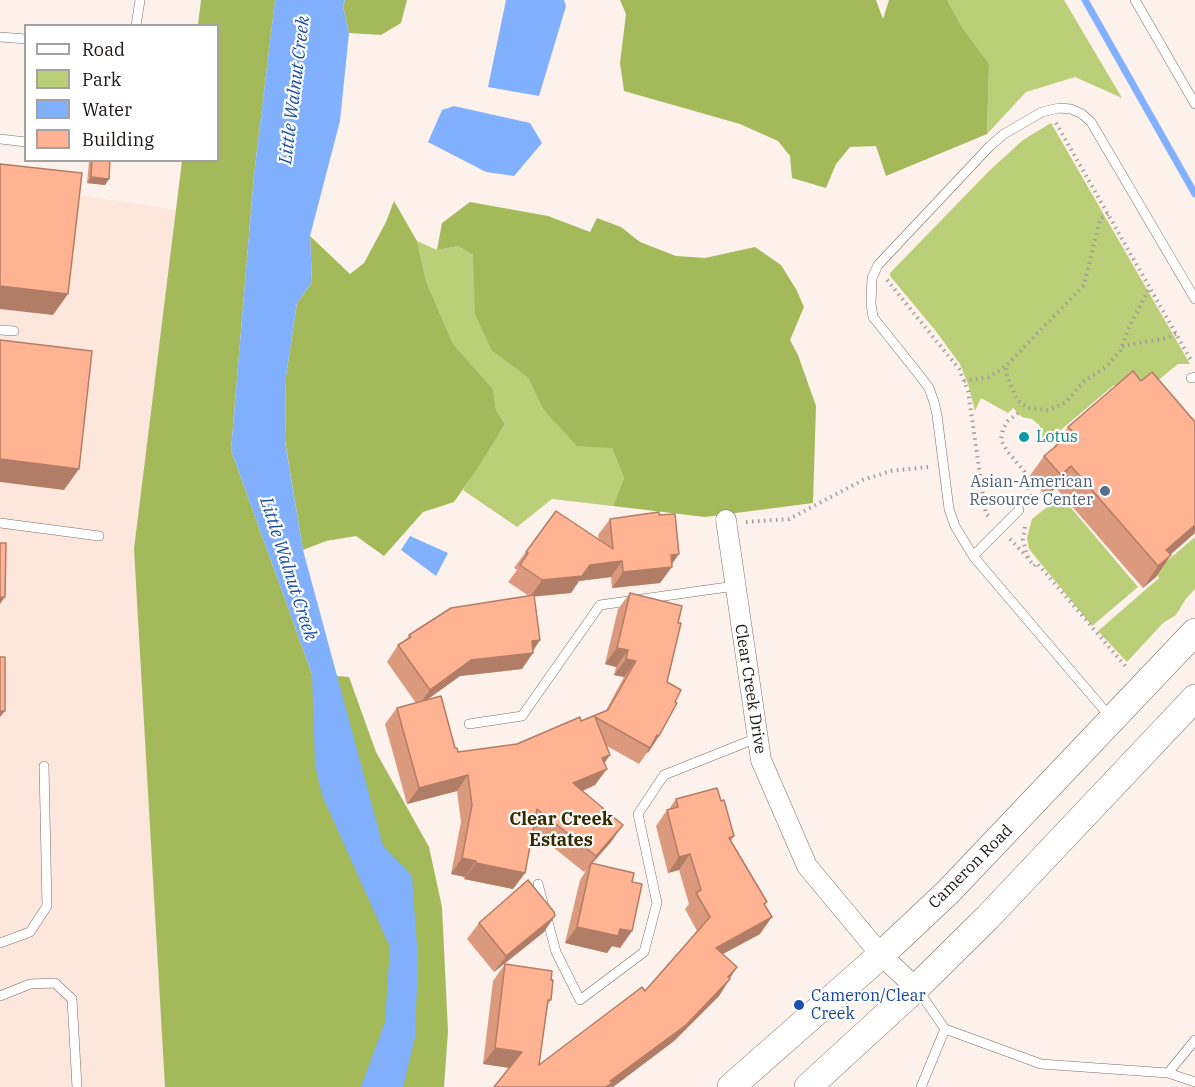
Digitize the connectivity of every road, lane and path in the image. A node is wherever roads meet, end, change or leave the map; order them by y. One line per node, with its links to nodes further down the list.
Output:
1 (140, 0): 3 (lane)
2 (1135, 0): 6 (lane)
3 (136, 24)
4 (0, 37): 5 (lane)
5 (24, 39)
6 (1195, 104)
7 (1049, 110): 10 (path); 11 (lane); 13 (lane)
8 (0, 139): 9 (lane)
9 (24, 142)
10 (1108, 214): 12 (path); 18 (path)
11 (877, 267): 20 (path); 30 (lane)
12 (1150, 287): 16 (path); 17 (path)
13 (1195, 299)
14 (0, 330): 15 (lane)
15 (14, 331)
16 (1177, 334): 17 (path); 19 (path)
17 (1122, 346): 18 (path)
18 (1006, 366): 20 (path)
19 (1194, 377)
20 (964, 381): 28 (path)
21 (1018, 413): 23 (path)
22 (933, 466): 26 (path)
23 (1030, 509)
24 (1020, 510): 28 (lane)
25 (1029, 519): 31 (path)
26 (726, 522): 32 (street, Clear Creek Drive)
27 (0, 523): 29 (lane)
28 (1000, 529): 30 (lane); 31 (path)
29 (99, 536)
30 (973, 556): 36 (lane)
31 (1028, 558): 34 (path)
32 (735, 586): 37 (lane); 38 (street, Clear Creek Drive)
33 (1195, 632): 36 (main road, Cameron Road)
34 (1127, 669)
35 (1195, 698): 43 (main road)
36 (1113, 720): 42 (main road, Cameron Road)
37 (469, 724)
38 (757, 738): 40 (lane); 42 (street, Clear Creek Drive)
39 (44, 766): 41 (lane)
40 (538, 884)
41 (0, 943)
42 (881, 956): 43 (street, Clear Creek Drive); 50 (main road, Cameron Road)
43 (916, 988): 45 (lane); 51 (main road)
44 (0, 996): 49 (lane)
45 (945, 1029): 47 (lane); 52 (lane)
46 (1195, 1040): 47 (lane)
47 (1168, 1073): 48 (lane)
48 (1195, 1082)
49 (77, 1087)
50 (731, 1087)
51 (808, 1087)
52 (921, 1087)

